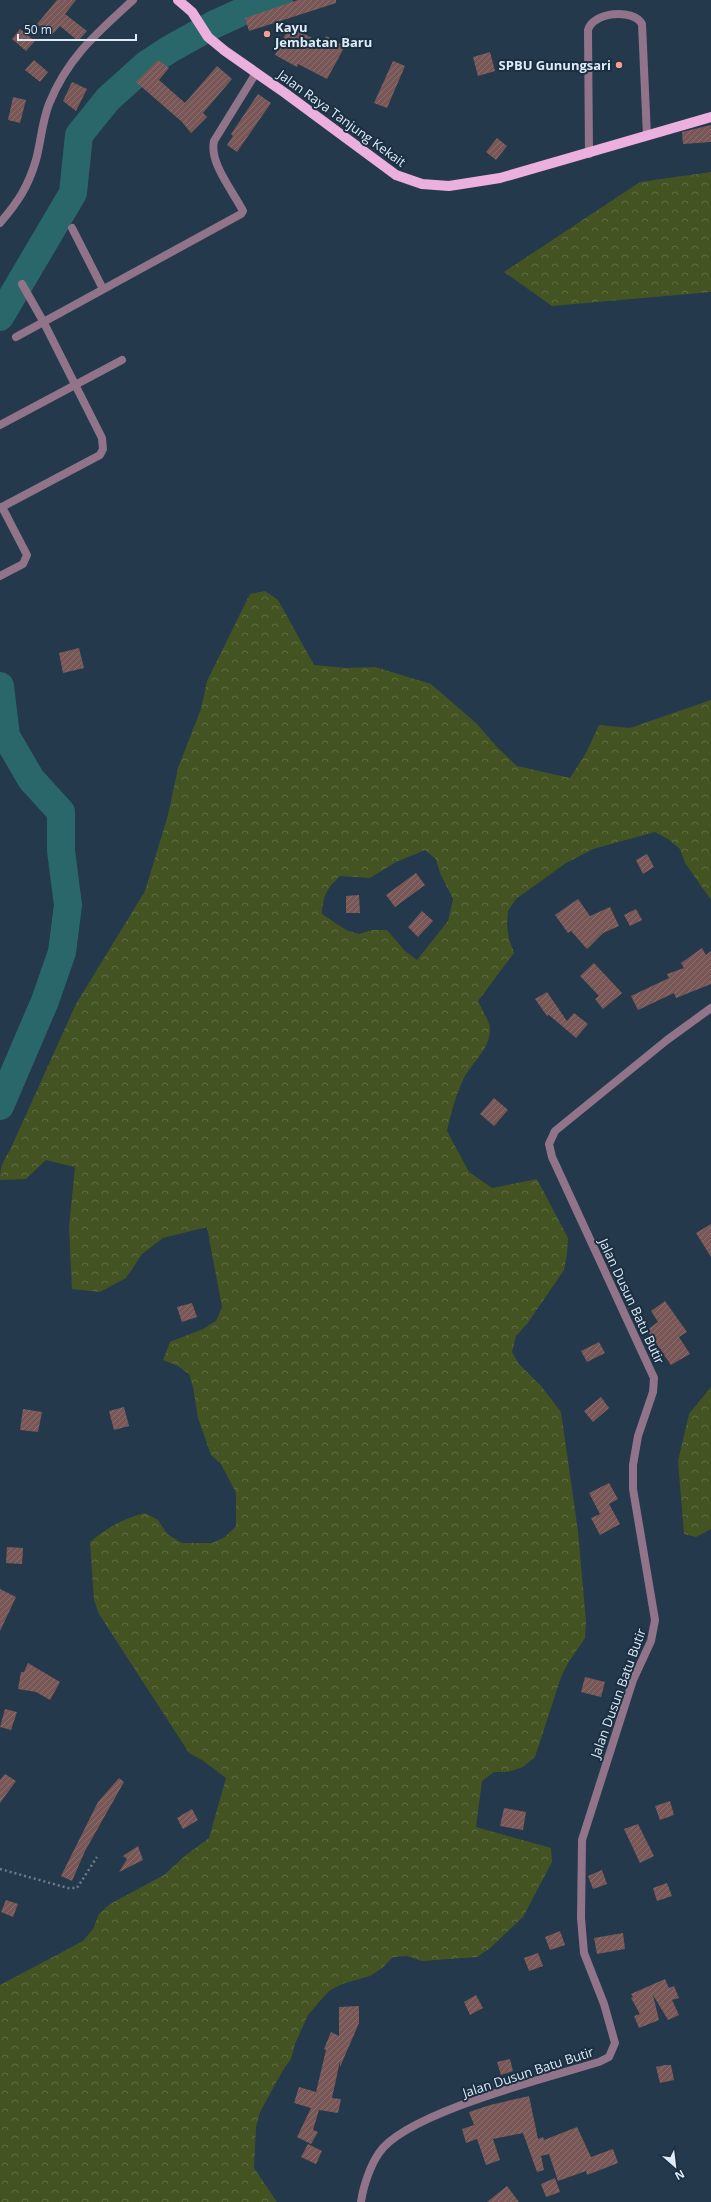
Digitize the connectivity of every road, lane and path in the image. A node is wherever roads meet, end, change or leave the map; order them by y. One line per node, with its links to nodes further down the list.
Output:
1 (133, 0): 7 (street)
2 (178, 0): 3 (main road, Jalan Raya Tanjung Kekait)
3 (256, 73): 6 (main road, Jalan Raya Tanjung Kekait); 10 (street)
4 (711, 117): 5 (main road, Jalan Raya Tanjung Kekait)
5 (647, 136): 6 (main road, Jalan Raya Tanjung Kekait); 6 (street)
6 (589, 154)
7 (0, 223)
8 (72, 228): 10 (street)
9 (22, 284): 11 (street)
10 (103, 289): 11 (street)
11 (43, 321): 12 (street); 14 (street)
12 (16, 337)
13 (122, 360): 14 (street)
14 (75, 385): 15 (street); 16 (street)
15 (0, 425)
16 (1, 507): 17 (street)
17 (0, 576)
18 (711, 1008): 21 (street, Jalan Dusun Batu Butir)
19 (98, 1856): 20 (path)
20 (0, 1869)
21 (361, 2202)

